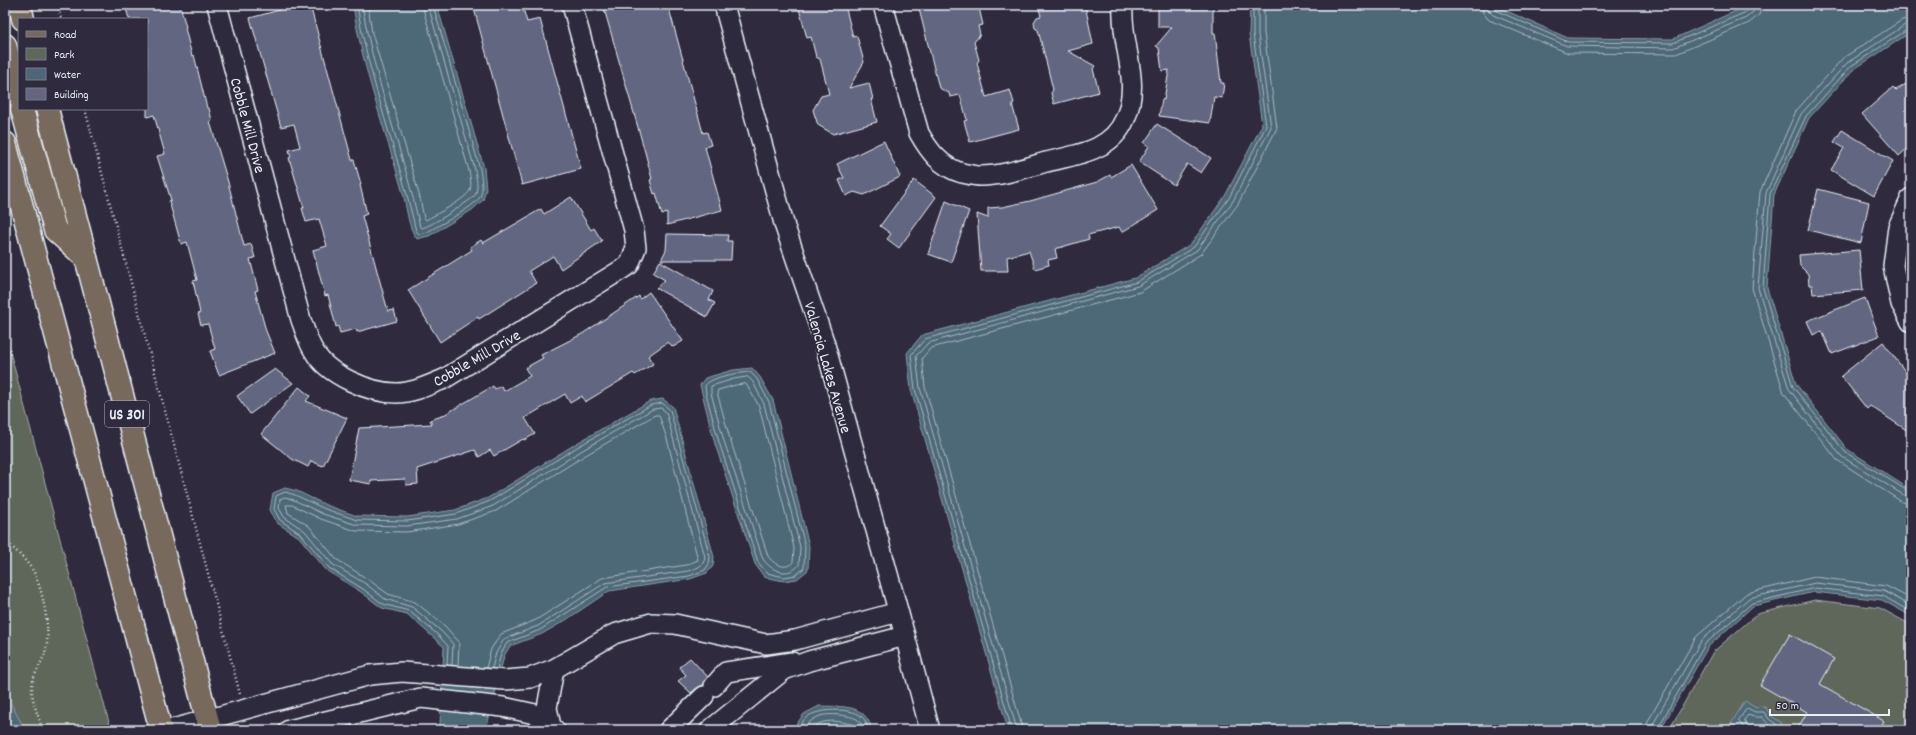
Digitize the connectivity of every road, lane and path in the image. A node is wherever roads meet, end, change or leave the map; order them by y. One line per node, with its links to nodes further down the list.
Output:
1 (20, 5): 8 (main road)
2 (58, 5): 9 (path)
3 (217, 5): 4 (street, Cobble Mill Drive)
4 (572, 5)
5 (724, 5): 20 (street, Valencia Lakes Avenue)
6 (883, 5): 7 (street)
7 (1123, 5)
8 (23, 18)
9 (61, 18)
10 (5, 45): 11 (main road)
11 (18, 93)
12 (22, 110): 17 (main road)
13 (47, 110): 17 (main road, US 301)
14 (85, 110): 24 (path)
15 (5, 143): 28 (main road, US 301 / US 301)
16 (1911, 198): 18 (street)
17 (86, 258): 25 (main road, US 301)
18 (1911, 322)
19 (5, 540): 27 (path)
20 (898, 612): 21 (street, Valencia Lakes Avenue); 23 (street)
21 (905, 636): 22 (street); 33 (street, Valencia Lakes Avenue)
22 (820, 658): 31 (street); 32 (street)
23 (554, 669): 25 (street); 26 (street)
24 (240, 692)
25 (208, 725): 29 (street)
26 (553, 728): 30 (street)
27 (42, 730)
28 (161, 730)
29 (169, 730)
30 (289, 730)
31 (669, 730)
32 (710, 730)
33 (930, 730)

